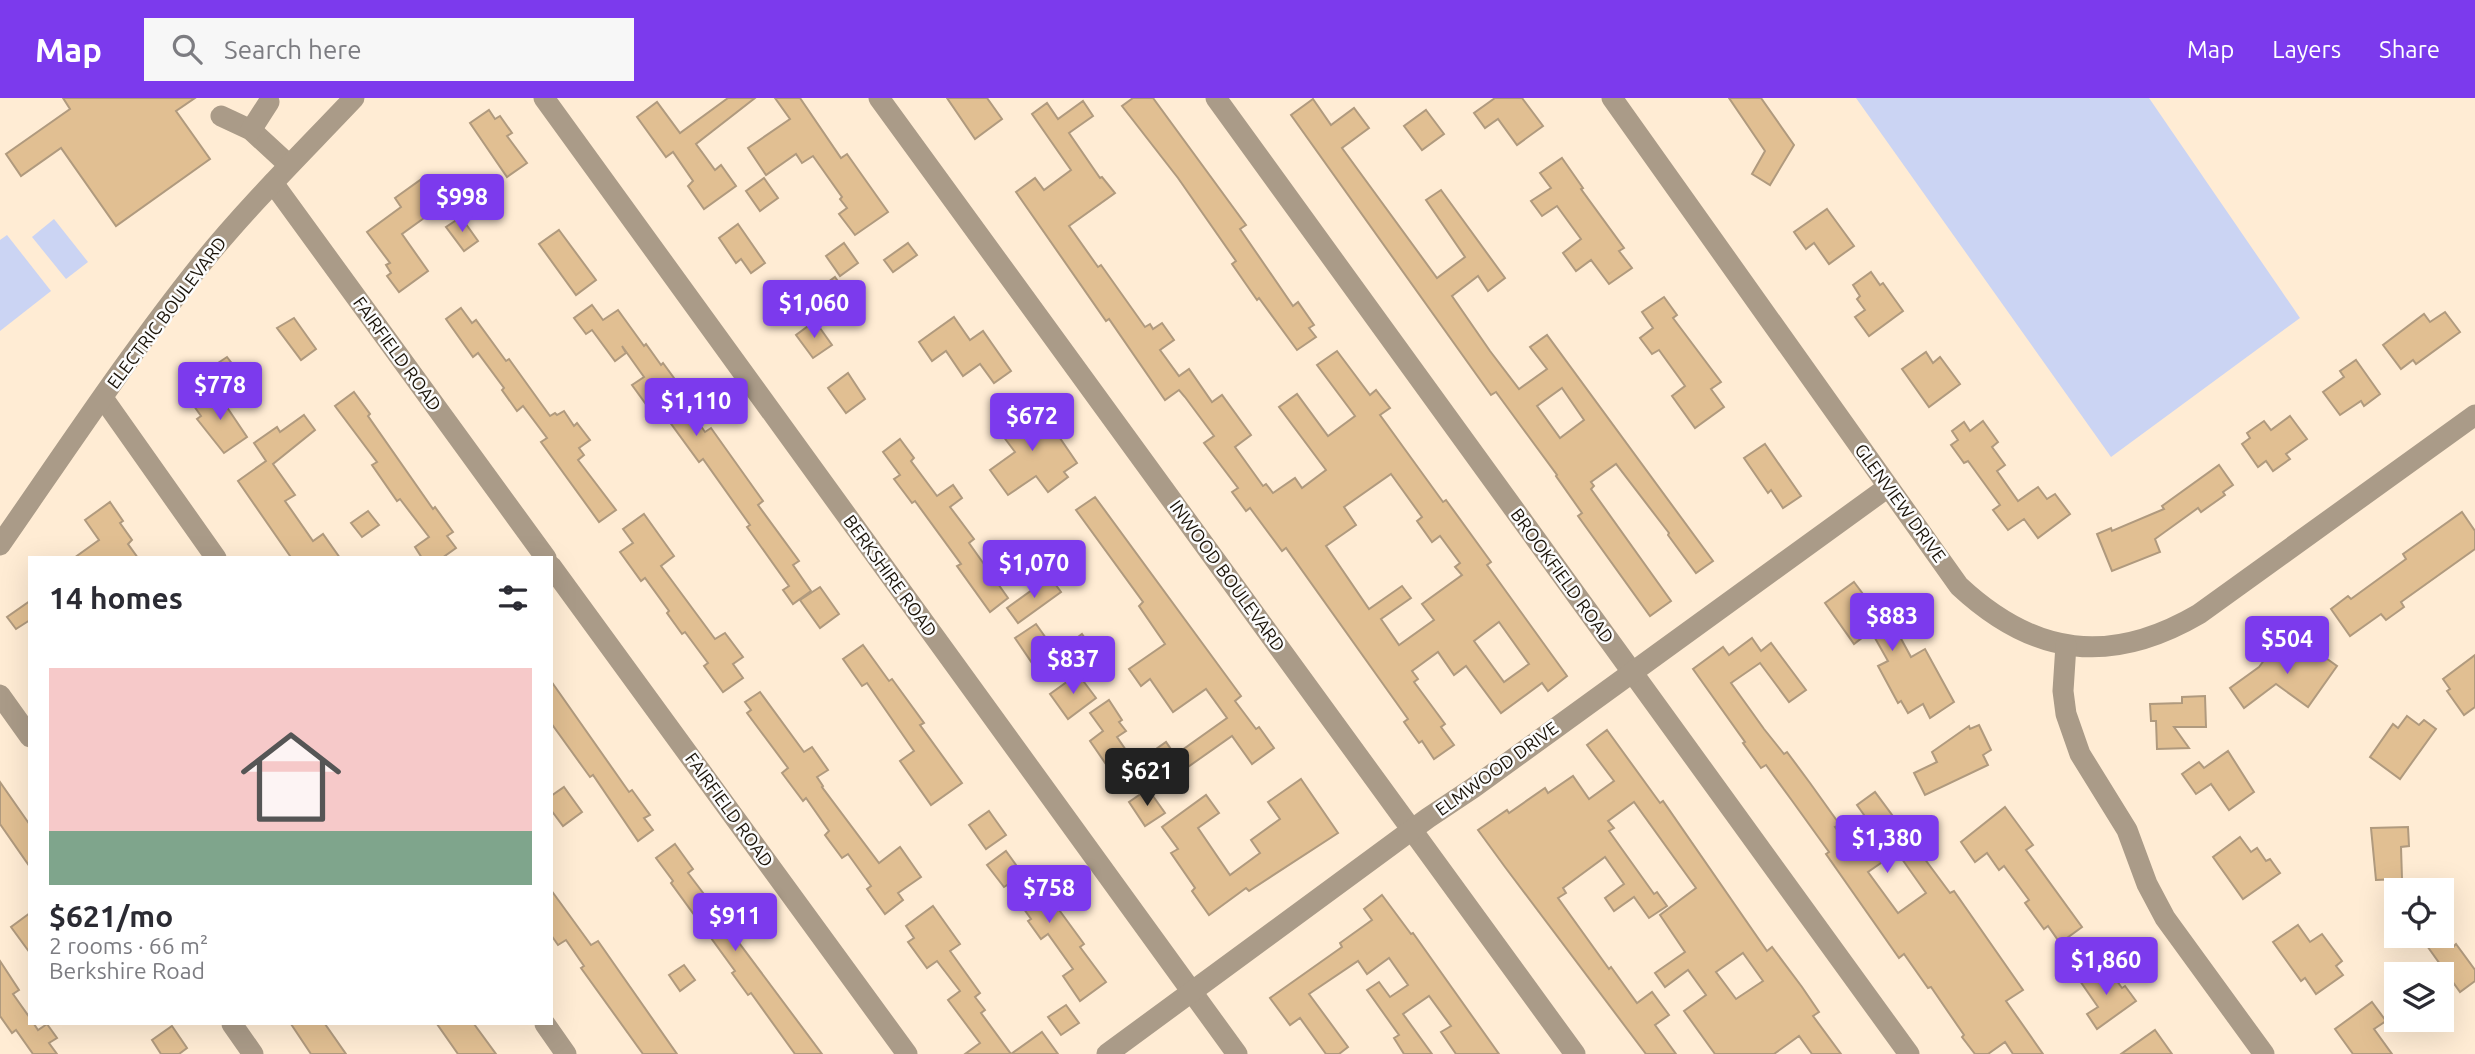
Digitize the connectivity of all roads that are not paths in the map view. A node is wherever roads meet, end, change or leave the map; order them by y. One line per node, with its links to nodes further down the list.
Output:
1 (354, 98): 9 (street, ELECTRIC BOULEVARD)
2 (544, 98): 23 (street, BERKSHIRE ROAD)
3 (879, 98): 22 (street, INWOOD BOULEVARD)
4 (1216, 98): 19 (street, BROOKFIELD ROAD)
5 (1612, 98): 13 (street, GLENVIEW DRIVE)
6 (269, 102): 8 (street)
7 (221, 116): 8 (street)
8 (251, 130): 9 (street)
9 (289, 165): 10 (street, ELECTRIC BOULEVARD)
10 (273, 183): 11 (street, ELECTRIC BOULEVARD); 16 (street, FAIRFIELD ROAD)
11 (103, 398): 14 (street, ELECTRIC BOULEVARD); 15 (street)
12 (2475, 415): 18 (street, GLENVIEW DRIVE)
13 (1888, 487): 18 (street, GLENVIEW DRIVE); 19 (street, ELMWOOD DRIVE)
14 (0, 545)
15 (215, 556)
16 (545, 556)
17 (553, 569): 28 (street, FAIRFIELD ROAD)
18 (2066, 645): 33 (street)
19 (1631, 671): 22 (street, ELMWOOD DRIVE); 32 (street, BROOKFIELD ROAD)
20 (0, 695): 21 (street)
21 (28, 734)
22 (1412, 830): 23 (street, ELMWOOD DRIVE); 31 (street, INWOOD BOULEVARD)
23 (1192, 991): 29 (street, ELMWOOD DRIVE); 30 (street, BERKSHIRE ROAD)
24 (233, 1025): 26 (street)
25 (546, 1025): 27 (street)
26 (253, 1054)
27 (566, 1054)
28 (907, 1054)
29 (1107, 1054)
30 (1237, 1054)
31 (1575, 1054)
32 (1909, 1054)
33 (2264, 1054)

